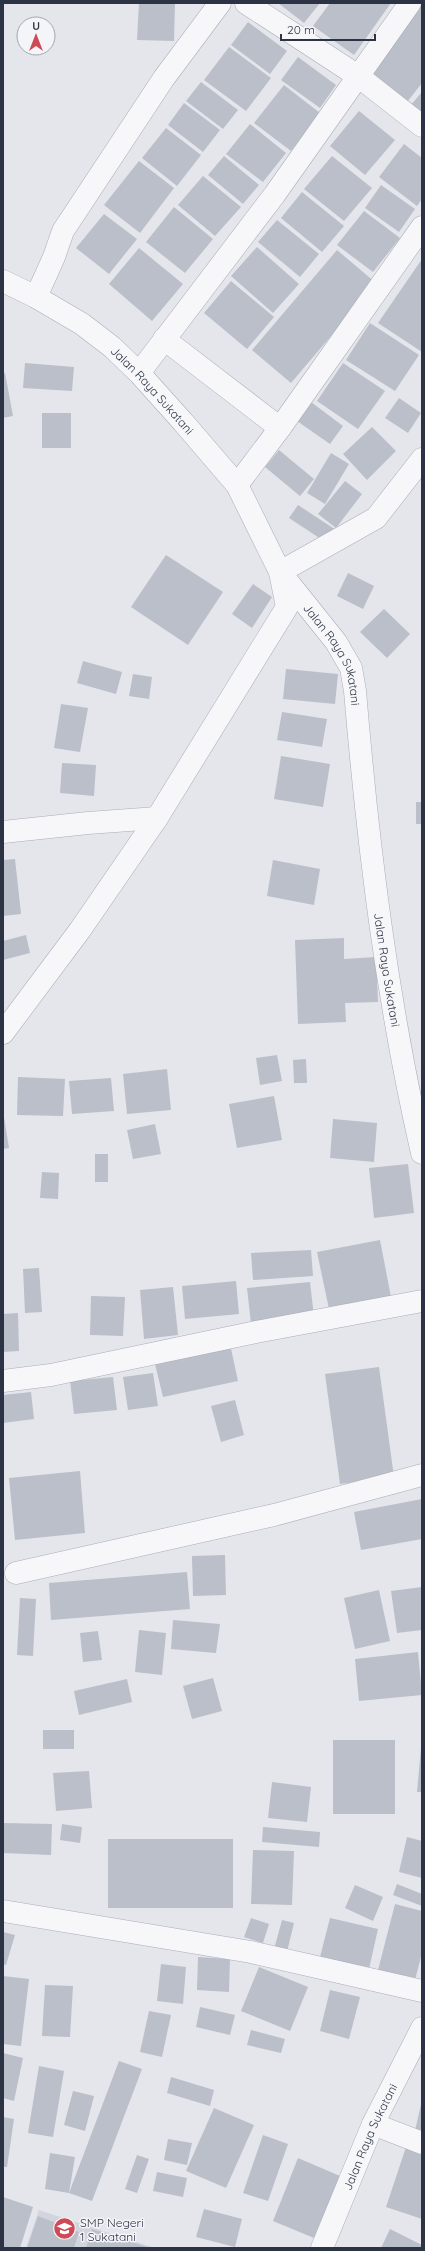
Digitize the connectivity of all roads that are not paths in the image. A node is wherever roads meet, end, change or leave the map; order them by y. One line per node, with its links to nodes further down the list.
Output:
1 (220, 3): 8 (street)
2 (246, 3): 4 (street)
3 (410, 3): 4 (street)
4 (358, 76): 5 (street); 9 (street)
5 (422, 126)
6 (422, 227): 11 (street)
7 (3, 281): 8 (street, Jalan Raya Sukatani)
8 (36, 297): 10 (street, Jalan Raya Sukatani)
9 (164, 339): 10 (street); 11 (street)
10 (139, 373): 13 (street, Jalan Raya Sukatani)
11 (280, 428): 13 (street)
12 (422, 459): 14 (street)
13 (237, 485): 14 (street, Jalan Raya Sukatani)
14 (280, 572): 15 (street); 18 (street, Jalan Raya Sukatani)
15 (157, 818): 16 (street); 17 (street)
16 (3, 832)
17 (3, 1033)
18 (422, 1153)
19 (422, 1301): 20 (street)
20 (3, 1380)
21 (422, 1475): 22 (street)
22 (16, 1573)
23 (3, 1911): 24 (street)
24 (422, 1991)
25 (422, 2028): 26 (street, Jalan Raya Sukatani)
26 (373, 2124): 27 (street); 28 (street, Jalan Raya Sukatani)
27 (422, 2143)
28 (322, 2248)

